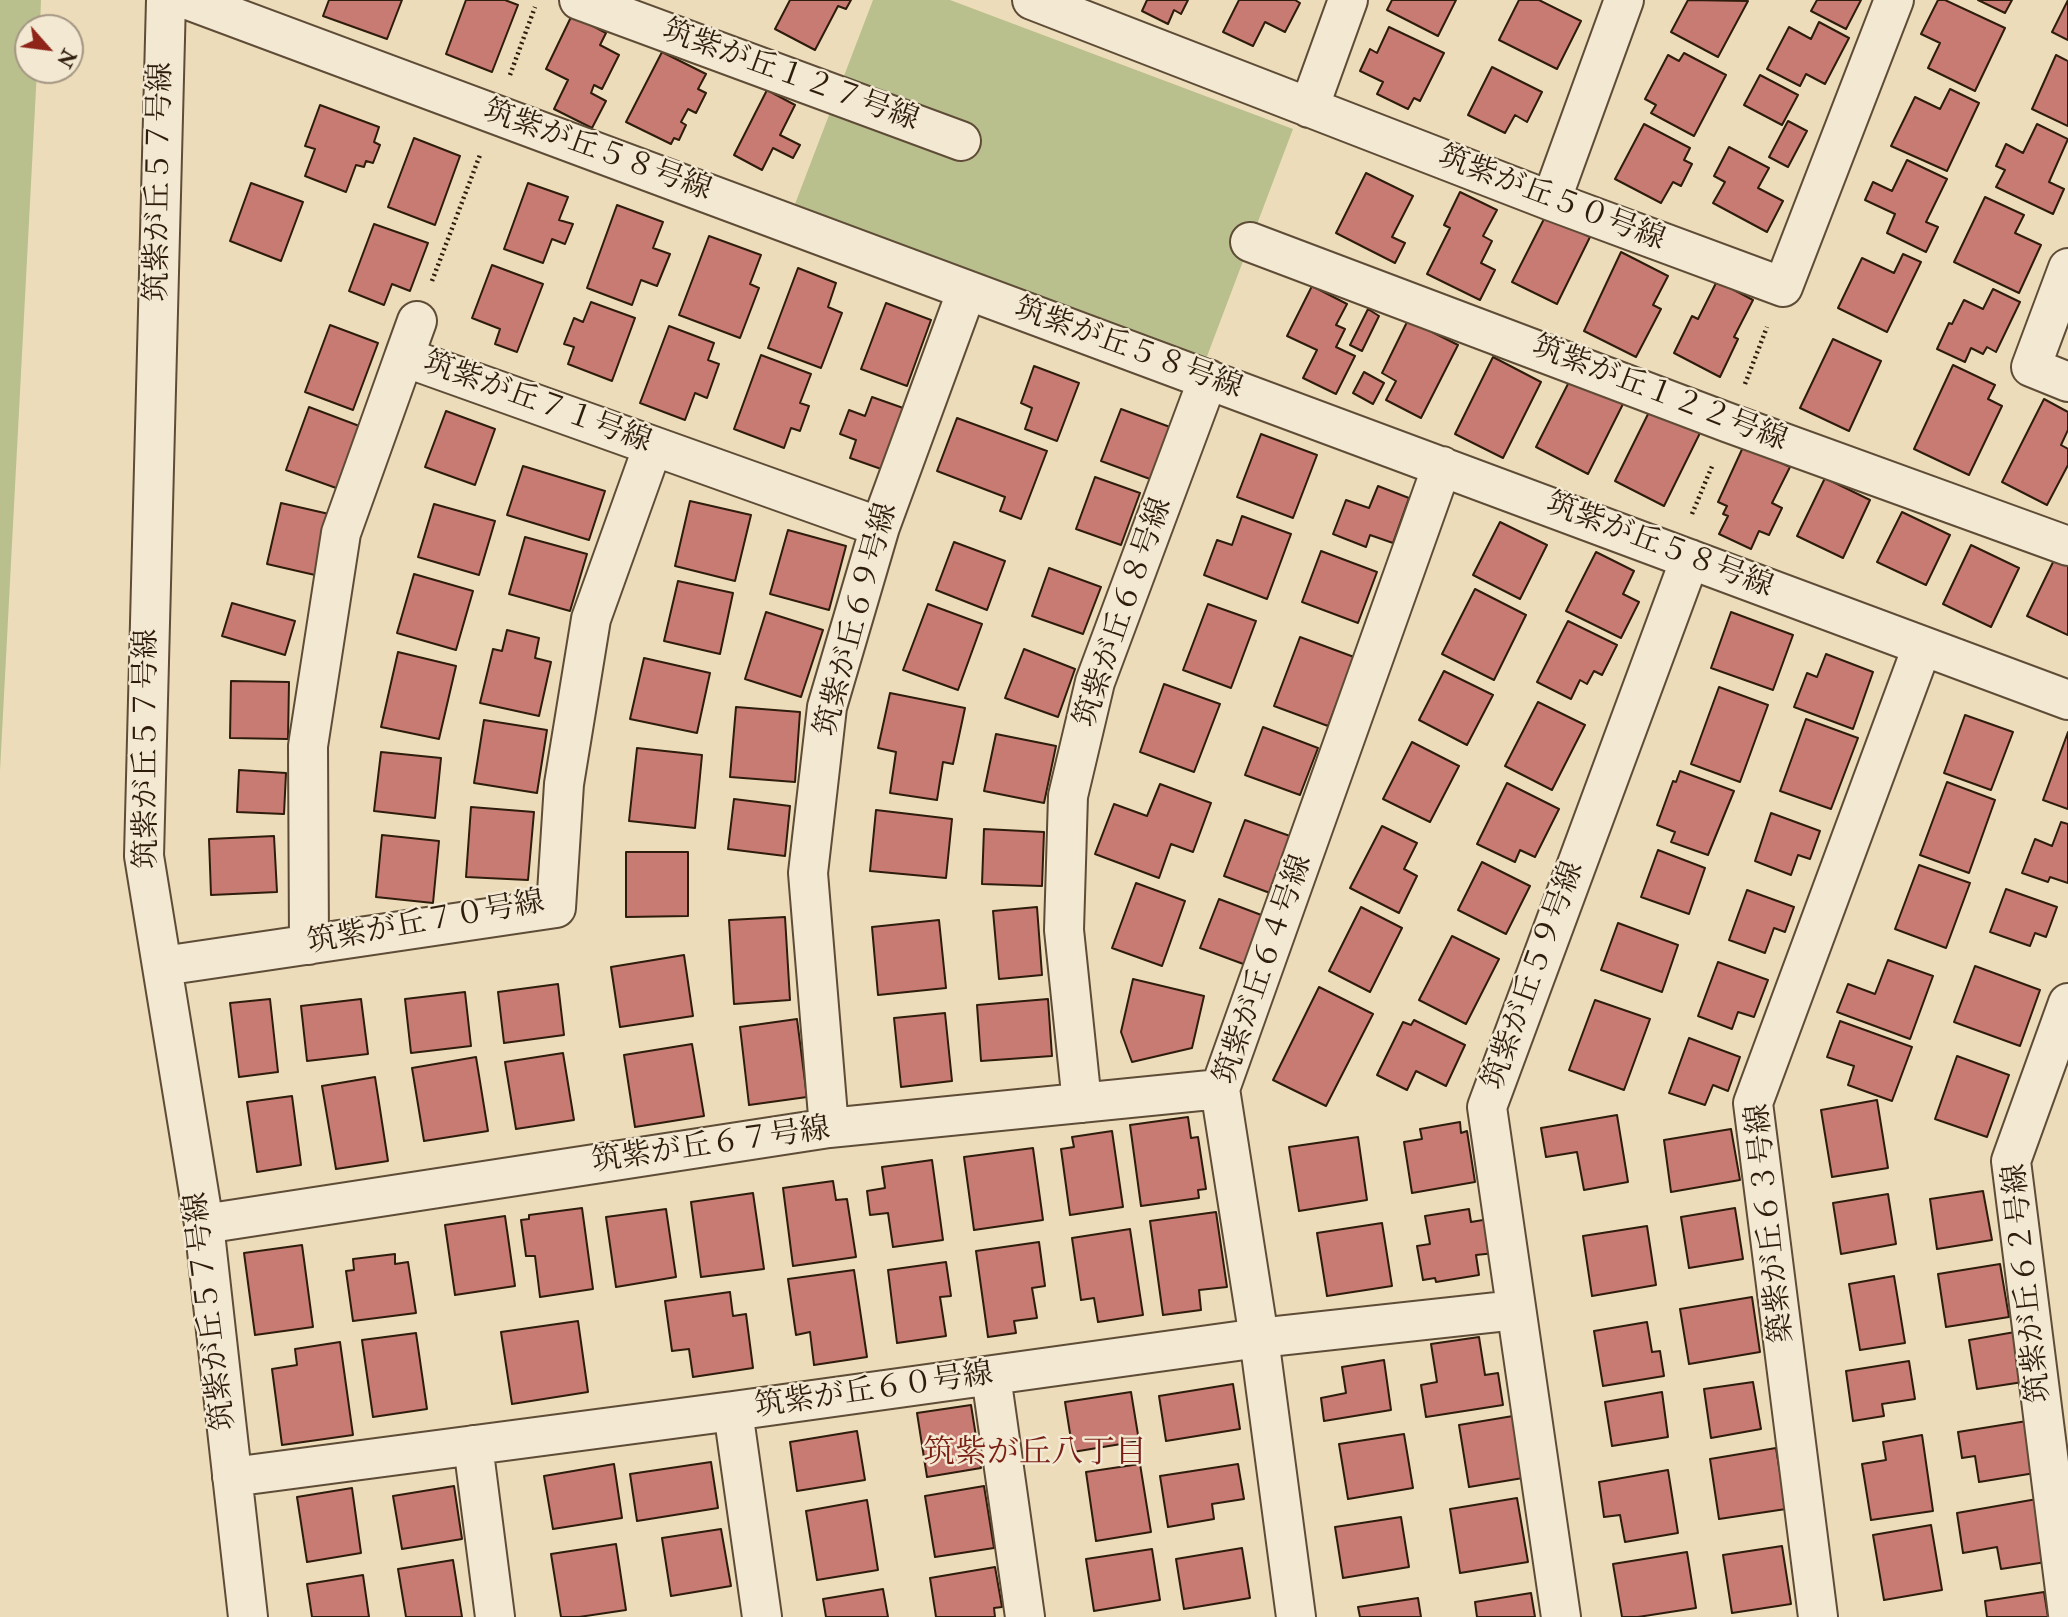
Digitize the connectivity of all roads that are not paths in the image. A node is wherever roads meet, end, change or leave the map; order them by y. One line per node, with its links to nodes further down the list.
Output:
1 (166, 0): 27 (street, 筑紫が丘５７号線)
2 (188, 0): 14 (street, 筑紫が丘５８号線)
3 (579, 0): 10 (street, 筑紫が丘１２７号線)
4 (1032, 0): 8 (street, 筑紫が丘５０号線)
5 (1348, 0): 9 (street)
6 (1624, 0): 11 (street)
7 (1894, 0): 11 (street, 筑紫が丘５０号線)
8 (1077, 8): 9 (street, 筑紫が丘５０号線)
9 (1309, 108): 11 (street, 筑紫が丘５０号線)
10 (961, 141)
11 (1550, 201)
12 (1250, 242): 22 (street, 筑紫が丘１２２号線)
13 (2068, 268): 18 (street)
14 (967, 290): 17 (street, 筑紫が丘５８号線); 21 (street, 筑紫が丘６９号線)
15 (417, 321): 16 (street)
16 (404, 357): 19 (street, 筑紫が丘７１号線); 26 (street, 筑紫が丘７１号線)
17 (1208, 379): 20 (street, 筑紫が丘５８号線); 30 (street, 筑紫が丘６８号線)
18 (2068, 382)
19 (653, 446): 21 (street, 筑紫が丘７１号線); 26 (street, 筑紫が丘７０号線)
20 (1442, 466): 23 (street, 筑紫が丘５８号線); 29 (street, 筑紫が丘６４号線)
21 (880, 527): 31 (street, 筑紫が丘６９号線)
22 (2068, 546)
23 (1690, 559): 24 (street, 筑紫が丘５８号線); 33 (street, 筑紫が丘５９号線)
24 (1922, 647): 25 (street, 筑紫が丘５８号線); 46 (street, 築紫が丘６３号線)
25 (2068, 700)
26 (309, 945): 27 (street, 筑紫が丘７０号線)
27 (163, 966): 32 (street, 筑紫が丘５７号線)
28 (2068, 1003): 39 (street, 筑紫が丘６２号線)
29 (1220, 1089): 30 (street, 筑紫が丘６７号線); 34 (street, 筑紫が丘６４号線)
30 (1082, 1103): 31 (street, 筑紫が丘６７号線)
31 (829, 1128): 32 (street, 筑紫が丘６７号線)
32 (204, 1223): 38 (street, 筑紫が丘５７号線)
33 (1516, 1310): 34 (street, 筑紫が丘６０号線); 45 (street, 筑紫が丘５９号線)
34 (1259, 1338): 35 (street, 筑紫が丘６０号線); 44 (street, 筑紫が丘６４号線)
35 (990, 1376): 36 (street, 筑紫が丘６０号線); 43 (street)
36 (733, 1411): 37 (street, 筑紫が丘６０号線); 42 (street)
37 (473, 1445): 38 (street, 筑紫が丘６０号線); 41 (street)
38 (232, 1477): 40 (street, 筑紫が丘５７号線)
39 (2068, 1614)
40 (248, 1617)
41 (495, 1617)
42 (762, 1617)
43 (1025, 1617)
44 (1296, 1617)
45 (1561, 1617)
46 (1818, 1617)

